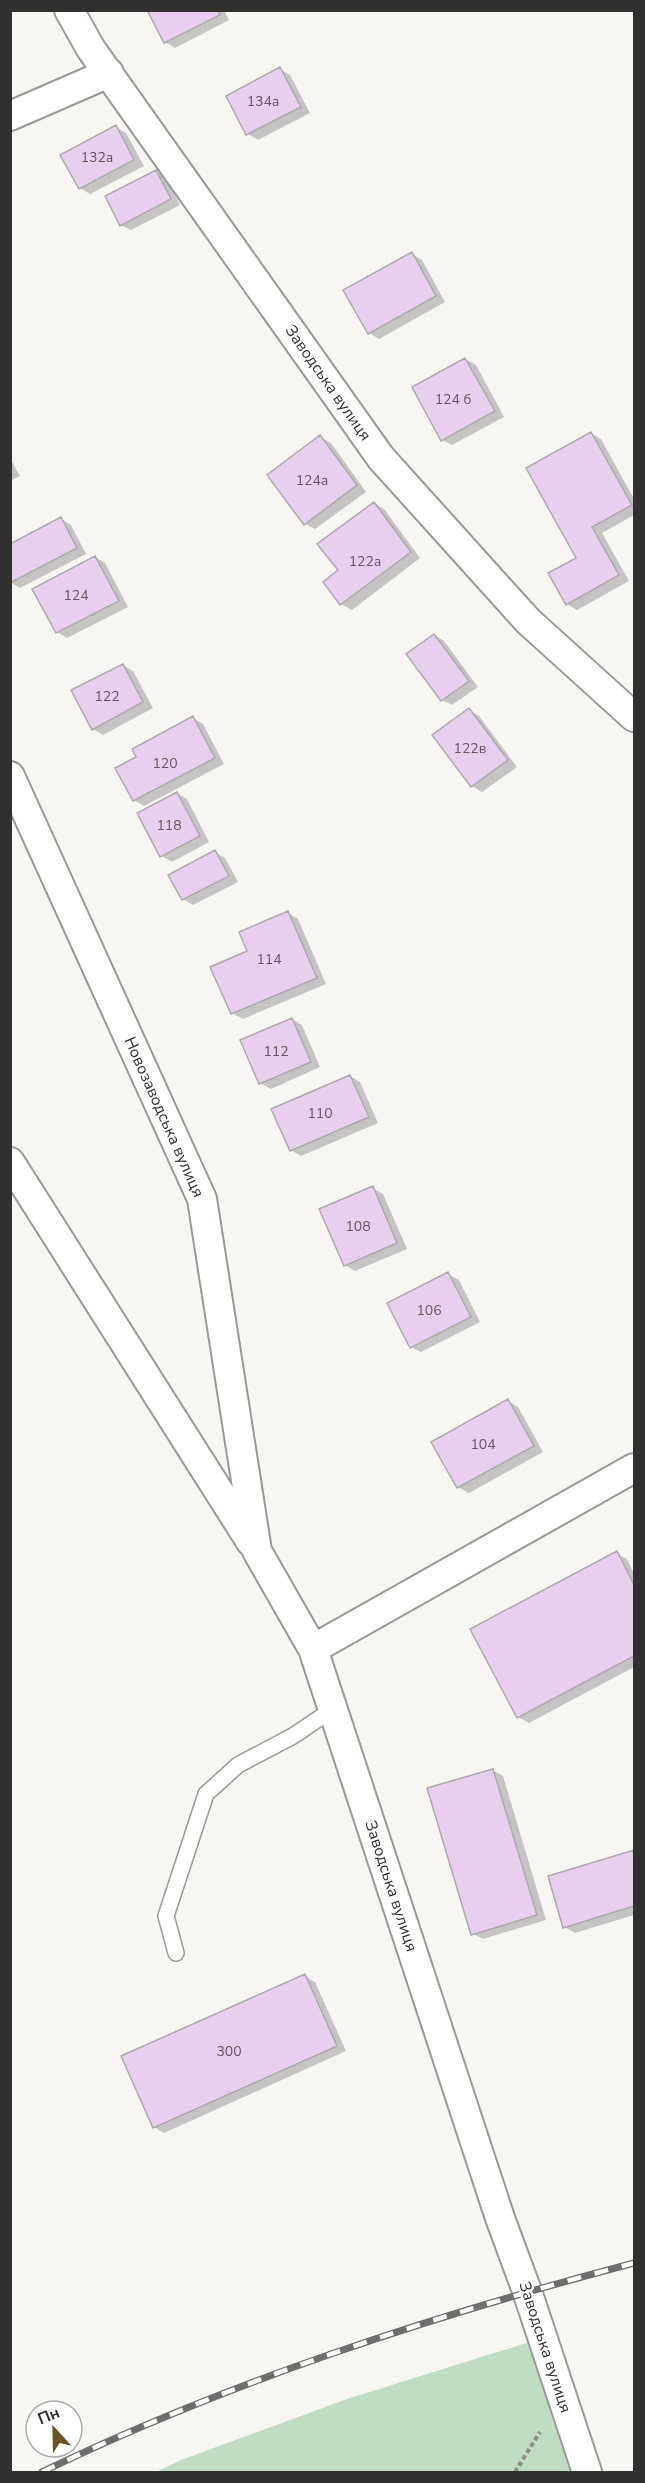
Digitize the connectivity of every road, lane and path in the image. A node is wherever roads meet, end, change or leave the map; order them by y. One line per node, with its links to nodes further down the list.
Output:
1 (69, 10): 2 (street, Заводська вулиця)
2 (108, 74): 3 (street); 4 (street, Заводська вулиця)
3 (10, 116)
4 (634, 717)
5 (10, 776): 8 (street, Новозаводська вулиця)
6 (13, 1169): 8 (street, Новозаводська вулиця)
7 (634, 1468): 9 (street)
8 (257, 1551): 9 (street, Новозаводська вулиця)
9 (313, 1649): 10 (street, Заводська вулиця)
10 (333, 1709): 11 (lane); 12 (street, Заводська вулиця)
11 (176, 1953)
12 (587, 2472)

